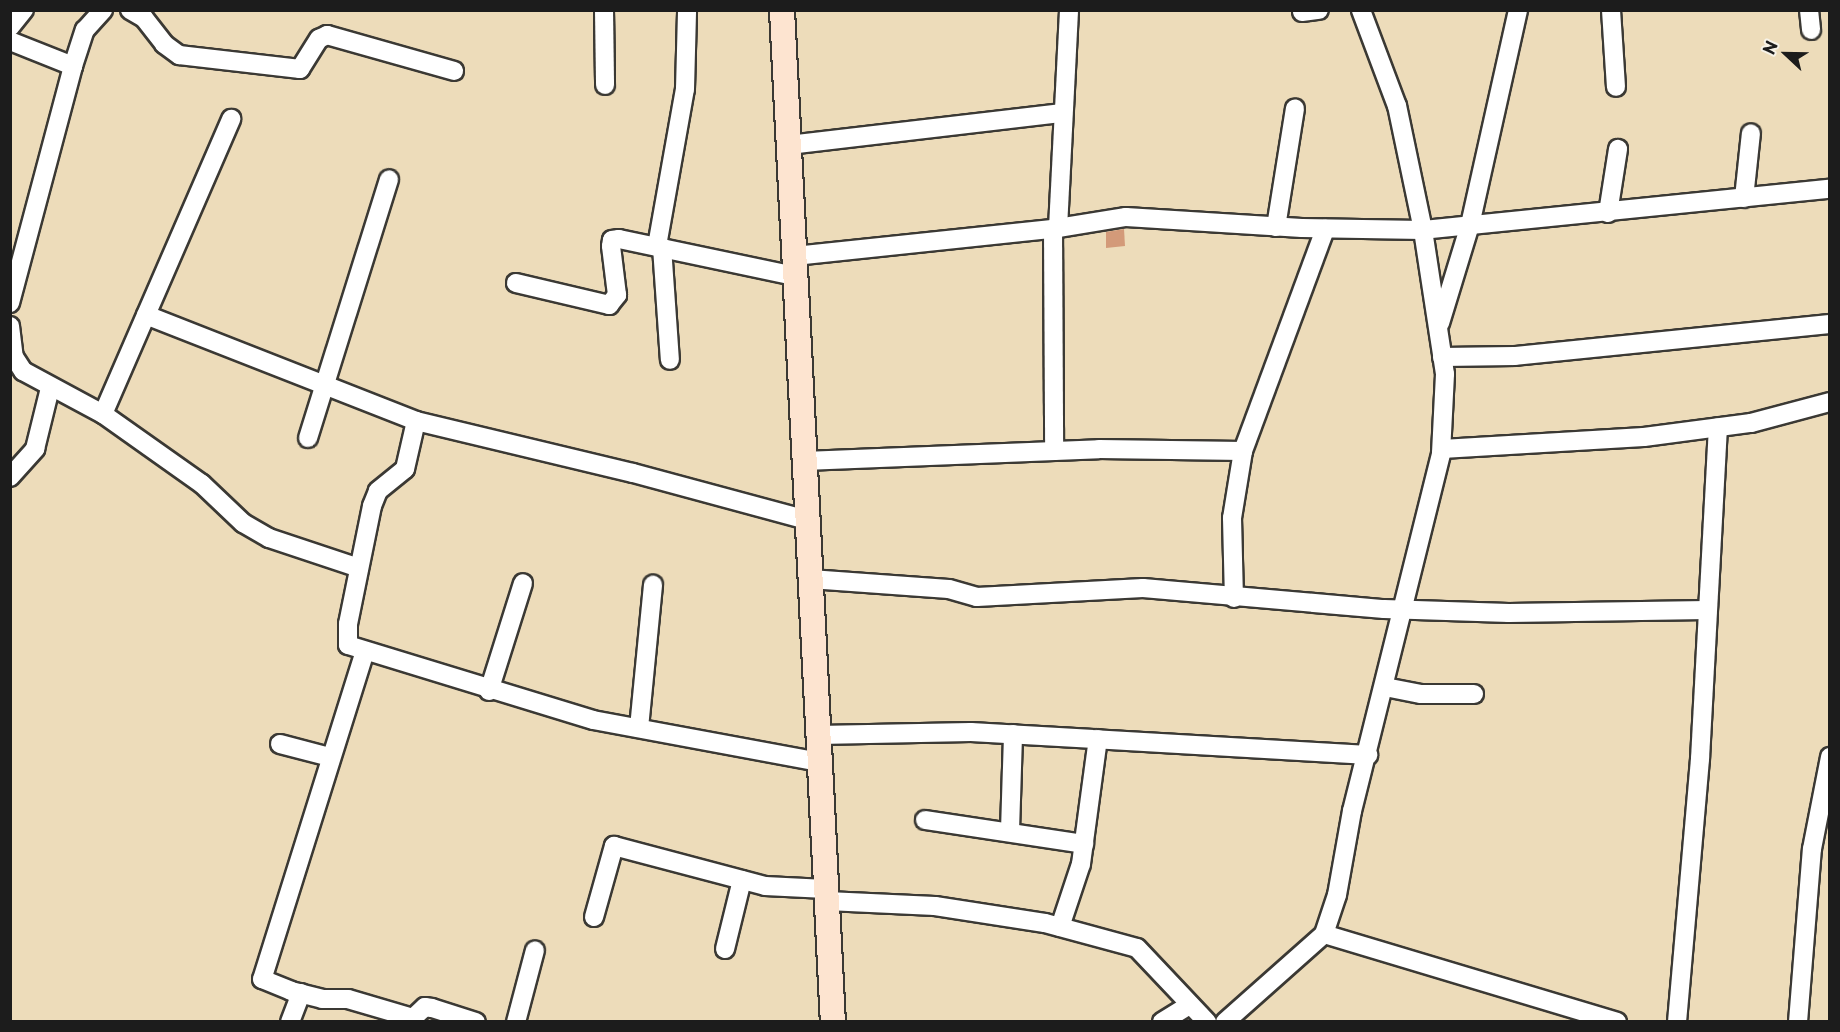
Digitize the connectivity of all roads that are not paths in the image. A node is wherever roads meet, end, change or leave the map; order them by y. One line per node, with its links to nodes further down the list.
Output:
1 (24, 10): 12 (street)
2 (103, 10): 15 (street)
3 (129, 10): 16 (street)
4 (604, 10): 17 (street)
5 (687, 10): 34 (street)
6 (1069, 10): 20 (street)
7 (1361, 10): 33 (street)
8 (1518, 10): 29 (street)
9 (1611, 10): 18 (street)
10 (1809, 10): 13 (street)
11 (781, 11): 23 (main road)
12 (10, 27)
13 (1811, 30)
14 (10, 41): 15 (street)
15 (73, 66): 37 (street)
16 (454, 71)
17 (605, 86)
18 (1616, 87)
19 (1295, 109): 30 (street)
20 (1062, 113): 23 (street); 31 (street)
21 (231, 119): 38 (street)
22 (1751, 133): 27 (street)
23 (789, 145): 35 (main road)
24 (1618, 149): 28 (street)
25 (389, 179): 45 (street)
26 (1830, 189): 27 (street)
27 (1744, 198): 28 (street)
28 (1608, 213): 29 (street)
29 (1470, 225): 33 (street); 41 (street)
30 (1276, 227): 31 (street); 32 (street)
31 (1055, 228): 35 (street); 53 (street)
32 (1325, 229): 33 (street); 54 (street)
33 (1423, 230): 41 (street)
34 (660, 247): 35 (street); 36 (street); 43 (street)
35 (794, 266): 55 (main road)
36 (516, 283)
37 (10, 303)
38 (146, 315): 45 (street); 48 (street)
39 (1830, 324): 42 (street)
40 (10, 326): 44 (street)
41 (1439, 326): 42 (street)
42 (1442, 357): 52 (street)
43 (670, 360)
44 (17, 371): 46 (street)
45 (322, 386): 49 (street); 51 (street)
46 (50, 388): 48 (street); 56 (street)
47 (1830, 402): 50 (street)
48 (102, 414): 58 (street)
49 (416, 421): 57 (street); 58 (street)
50 (1718, 427): 52 (street); 64 (street)
51 (308, 438)
52 (1442, 448): 63 (street)
53 (1054, 451): 54 (street); 55 (street)
54 (1243, 451): 62 (street)
55 (804, 462): 57 (main road)
56 (10, 477)
57 (807, 520): 59 (main road)
58 (359, 568): 65 (street)
59 (810, 579): 62 (street); 71 (main road)
60 (523, 583): 67 (street)
61 (653, 585): 69 (street)
62 (1234, 598): 63 (street)
63 (1404, 609): 64 (street); 66 (street)
64 (1707, 610): 97 (street)
65 (365, 651): 67 (street); 75 (street)
66 (1385, 687): 68 (street); 74 (street)
67 (489, 691): 69 (street)
68 (1474, 694)
69 (639, 728): 77 (street)
70 (1013, 734): 71 (street); 72 (street); 79 (street)
71 (818, 735): 77 (main road)
72 (1098, 739): 74 (street); 80 (street)
73 (280, 744): 75 (street)
74 (1368, 755): 85 (street)
75 (330, 757): 88 (street)
76 (1830, 757): 98 (street)
77 (820, 762): 82 (main road)
78 (925, 820): 79 (street)
79 (1010, 831): 80 (street)
80 (1083, 844): 84 (street)
81 (742, 880): 82 (street); 83 (street); 86 (street)
82 (826, 895): 84 (street); 93 (main road)
83 (594, 917)
84 (1060, 927): 89 (street)
85 (1324, 934): 95 (street); 96 (street)
86 (725, 949)
87 (535, 950): 92 (street)
88 (301, 993): 90 (street); 91 (street)
89 (1197, 1012): 94 (street)
90 (290, 1022)
91 (476, 1022)
92 (516, 1022)
93 (833, 1022)
94 (1162, 1022)
95 (1225, 1022)
96 (1617, 1022)
97 (1677, 1022)
98 (1798, 1022)

